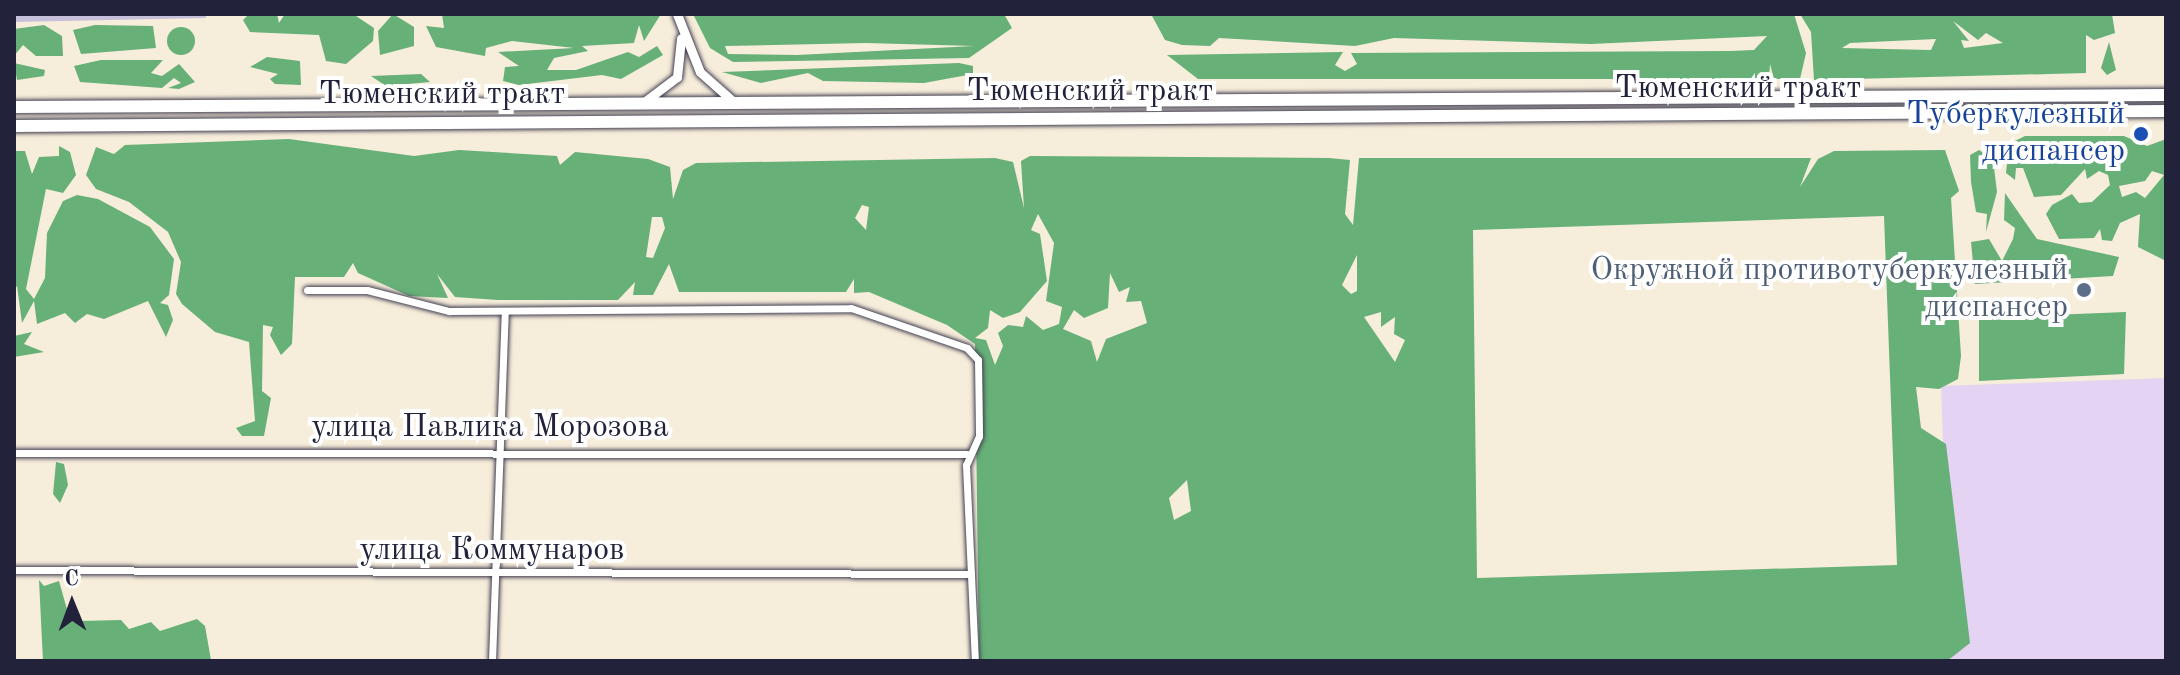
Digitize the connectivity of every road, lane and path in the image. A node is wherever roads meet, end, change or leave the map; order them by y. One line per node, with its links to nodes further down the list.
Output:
1 (678, 19): 3 (street); 4 (street)
2 (2166, 95): 4 (main road, Тюменский тракт)
3 (640, 104): 4 (main road, Тюменский тракт); 5 (main road, Тюменский тракт)
4 (736, 104)
5 (14, 107)
6 (2166, 111): 7 (main road, Тюменский тракт)
7 (14, 126)
8 (307, 290): 9 (street)
9 (505, 311): 10 (street); 12 (street)
10 (495, 451): 11 (street, улица Павлика Морозова); 12 (street, улица Павлика Морозова); 15 (street)
11 (14, 453)
12 (967, 454): 14 (street)
13 (14, 570): 15 (street, улица Коммунаров)
14 (971, 574): 15 (street, улица Коммунаров); 17 (street)
15 (494, 575): 16 (street)
16 (492, 661)
17 (975, 661)

